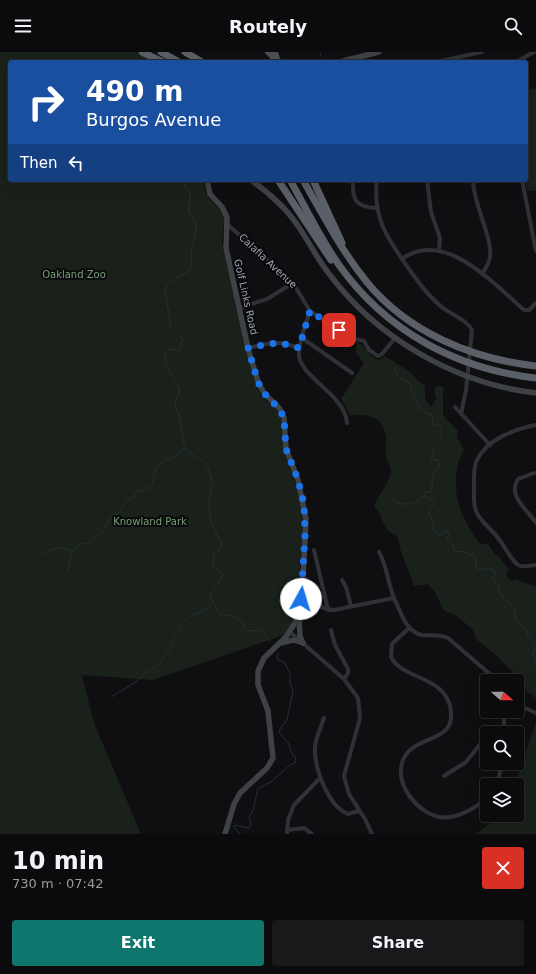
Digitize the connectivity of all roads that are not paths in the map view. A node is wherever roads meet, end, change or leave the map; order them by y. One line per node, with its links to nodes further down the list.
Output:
1 (142, 52): 7 (highway)
2 (161, 52): 8 (highway)
3 (186, 52): 9 (highway)
4 (379, 52): 10 (main road)
5 (482, 52): 11 (street)
6 (534, 52): 12 (street)
7 (159, 60)
8 (176, 60)
9 (199, 60)
10 (347, 60)
11 (445, 60)
12 (520, 60)
13 (207, 182): 25 (main road, Golf Links Road)
14 (253, 182): 37 (main road)
15 (279, 182): 32 (highway)
16 (291, 182): 32 (highway)
17 (304, 182): 27 (highway)
18 (314, 182): 27 (highway)
19 (353, 182): 24 (street)
20 (377, 182): 24 (street)
21 (427, 182): 26 (street)
22 (473, 182): 30 (street)
23 (522, 182): 28 (street)
24 (377, 208): 29 (street)
25 (227, 224): 31 (street, Calafia Avenue); 34 (main road, Golf Links Road)
26 (439, 250): 29 (street); 30 (street)
27 (344, 251): 40 (highway)
28 (536, 251)
29 (402, 260): 45 (street)
30 (482, 274): 33 (street)
31 (293, 283): 34 (street); 35 (street, Calafia Avenue)
32 (358, 289): 42 (highway)
33 (536, 303)
34 (239, 308): 38 (main road, Golf Links Road)
35 (310, 311): 36 (street); 37 (street, Calafia Avenue)
36 (302, 338): 39 (street); 41 (street)
37 (395, 338): 43 (main road)
38 (248, 348): 39 (street); 56 (main road, Golf Links Road)
39 (299, 348): 46 (street)
40 (536, 366)
41 (352, 373)
42 (536, 378)
43 (536, 393)
44 (455, 407): 45 (street)
45 (461, 414): 48 (street)
46 (347, 423)
47 (536, 425): 48 (street)
48 (490, 445): 53 (street)
49 (534, 473): 50 (street)
50 (536, 523)
51 (314, 550): 58 (street)
52 (379, 552): 55 (street)
53 (536, 565)
54 (342, 580): 57 (street)
55 (394, 598): 57 (street); 60 (street)
56 (301, 599): 58 (street); 59 (main road, Golf Links Road)
57 (351, 606): 58 (street)
58 (328, 610)
59 (298, 613): 62 (main road, Golf Links Road); 64 (main road)
60 (409, 628): 65 (street); 73 (street)
61 (332, 630): 66 (street)
62 (290, 632): 63 (main road, Golf Links Road); 64 (street)
63 (280, 643): 64 (main road); 76 (main road, Golf Links Road)
64 (303, 643): 66 (street)
65 (490, 674)
66 (344, 679): 74 (street)
67 (524, 707): 68 (street)
68 (536, 713)
69 (324, 718): 72 (street)
70 (480, 744): 71 (street)
71 (444, 776)
72 (320, 778): 74 (street); 75 (street)
73 (480, 803)
74 (359, 811): 78 (street)
75 (287, 832): 77 (street)
76 (225, 834)
77 (312, 834)
78 (372, 834)

